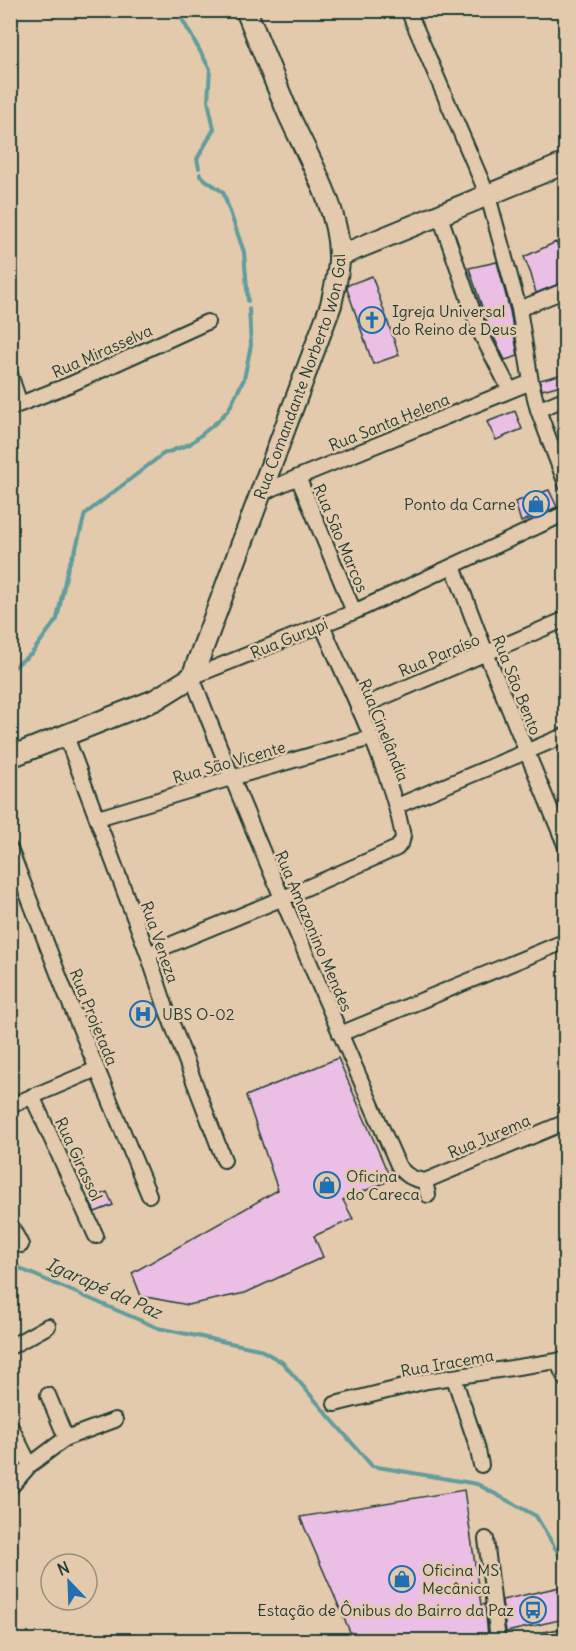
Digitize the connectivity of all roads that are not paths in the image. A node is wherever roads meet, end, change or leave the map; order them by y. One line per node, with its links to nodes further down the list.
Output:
1 (246, 10): 6 (street, Rua Comandante Norberto Won Gal)
2 (408, 10): 4 (street)
3 (566, 163): 4 (street)
4 (488, 196): 5 (street); 8 (street)
5 (440, 216): 6 (street); 12 (street)
6 (339, 256): 18 (street, Rua Comandante Norberto Won Gal)
7 (566, 290): 8 (street)
8 (519, 309): 11 (street)
9 (207, 322): 14 (street, Rua Mirasselva)
10 (10, 374): 14 (street)
11 (531, 382): 12 (street, Rua Santa Helena); 15 (street)
12 (510, 390): 16 (street, Rua Santa Helena)
13 (566, 398): 15 (street)
14 (15, 406)
15 (538, 410): 17 (street)
16 (298, 477): 18 (street, Rua Santa Helena); 21 (street, Rua São Marcos)
17 (566, 484)
18 (260, 494): 25 (street, Rua Comandante Norberto Won Gal)
19 (566, 513): 20 (street, Rua Gurupi)
20 (453, 566): 21 (street, Rua Gurupi); 24 (street, Rua São Bento)
21 (354, 612): 23 (street, Rua Gurupi)
22 (566, 619): 24 (street, Rua Paraíso)
23 (322, 625): 25 (street, Rua Gurupi); 26 (street, Rua Cinelândia)
24 (486, 653): 26 (street, Rua Paraíso); 30 (street, Rua São Bento)
25 (192, 677): 28 (street, Rua Gurupi); 32 (street, Rua Amazonino Mendes)
26 (358, 708): 29 (street, Rua Cinelândia)
27 (566, 735): 30 (street)
28 (66, 736): 31 (street, Rua Gurupi); 34 (street, Rua Veneza)
29 (371, 738): 32 (street, Rua São Vicente); 33 (street, Rua Cinelândia)
30 (526, 751): 33 (street); 35 (street, Rua São Bento)
31 (10, 757)
32 (231, 778): 34 (street, Rua São Vicente); 37 (street, Rua Amazonino Mendes)
33 (397, 806): 37 (street, Rua Cinelândia)
34 (98, 818): 39 (street, Rua Veneza)
35 (566, 847)
36 (10, 849): 41 (street, Rua Projetada)
37 (283, 898): 39 (street); 40 (street, Rua Amazonino Mendes)
38 (566, 941): 40 (street)
39 (148, 954): 45 (street, Rua Veneza)
40 (340, 1034): 46 (street, Rua Amazonino Mendes)
41 (97, 1069): 42 (street); 48 (street, Rua Projetada)
42 (32, 1096): 43 (street); 50 (street, Rua Girassol)
43 (10, 1106)
44 (566, 1122): 46 (street, Rua Jurema)
45 (224, 1160)
46 (425, 1180): 47 (street)
47 (428, 1195)
48 (149, 1196)
49 (10, 1224): 51 (street)
50 (96, 1236)
51 (21, 1245)
52 (48, 1326): 53 (street)
53 (10, 1347)
54 (561, 1360): 55 (street, Rua Iracema); 56 (street)
55 (454, 1378): 58 (street, Rua Iracema); 63 (street)
56 (566, 1380)
57 (48, 1395): 61 (street)
58 (334, 1404)
59 (115, 1420): 61 (street)
60 (10, 1425): 62 (street)
61 (66, 1438): 62 (street)
62 (30, 1465): 64 (street)
63 (481, 1465)
64 (10, 1488)
65 (486, 1539): 67 (street)
66 (565, 1636): 68 (street)
67 (498, 1641)
68 (544, 1641)

